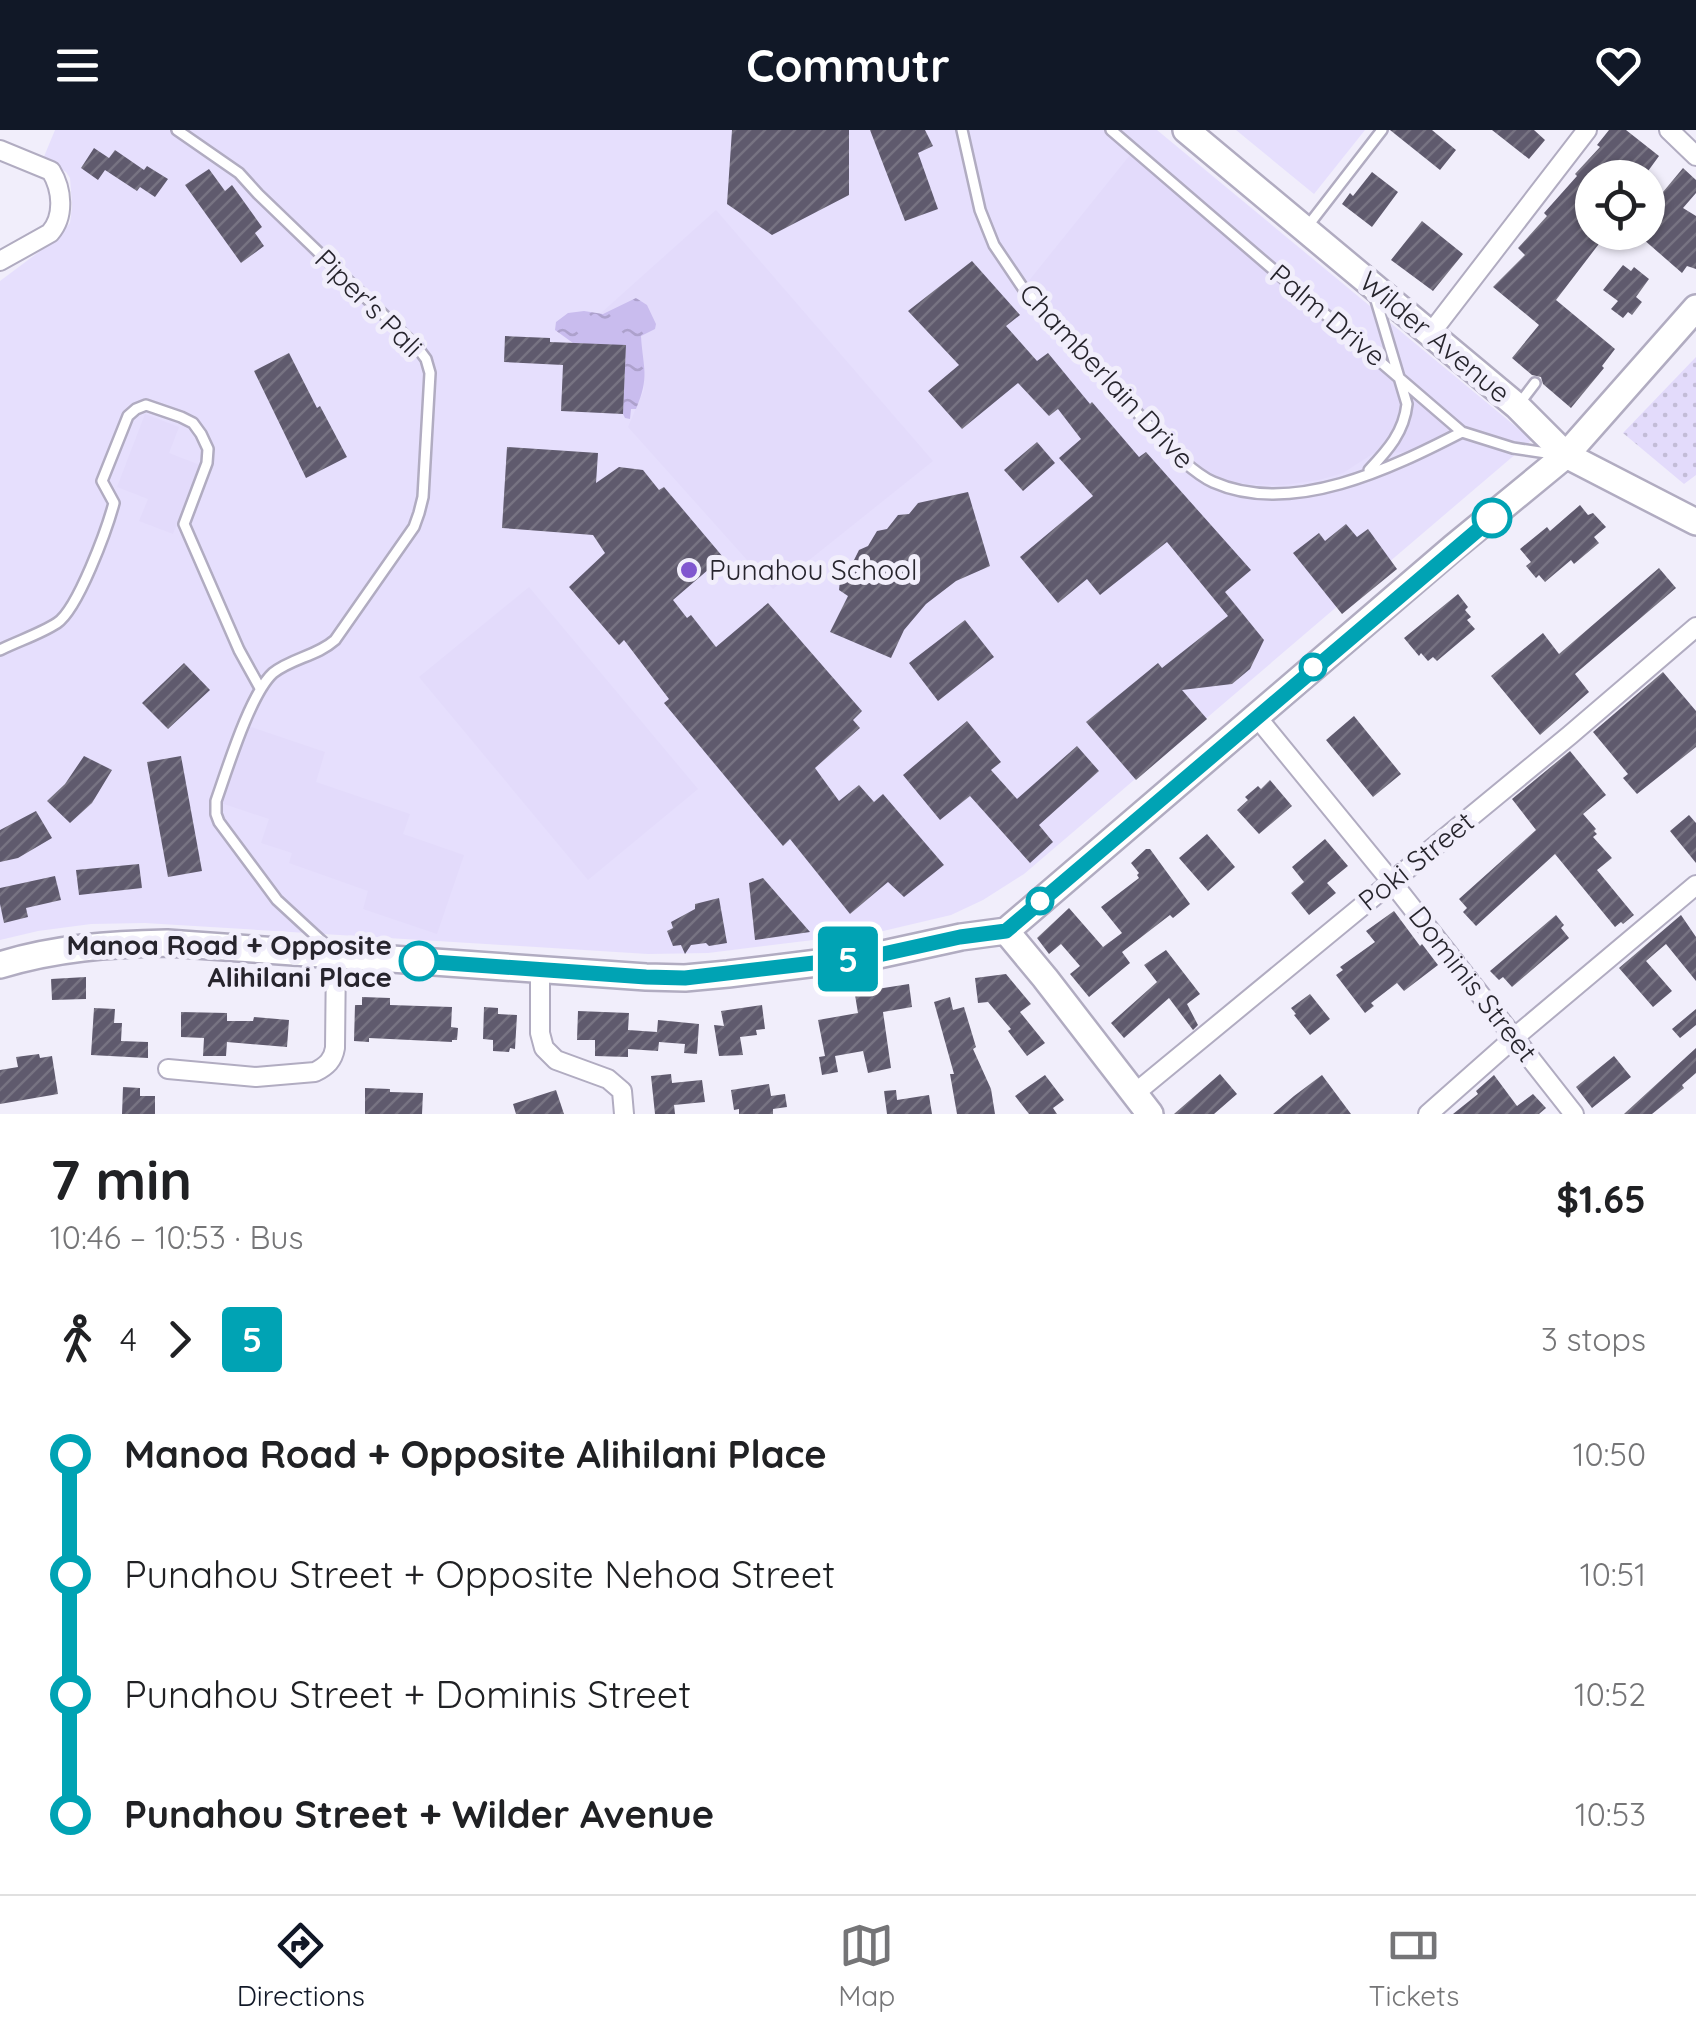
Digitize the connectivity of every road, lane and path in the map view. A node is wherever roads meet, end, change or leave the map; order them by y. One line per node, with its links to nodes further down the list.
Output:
1 (177, 130): 24 (lane, Piper's Pali)
2 (962, 130): 20 (lane, Chamberlain Drive)
3 (1111, 130): 15 (lane, Palm Drive)
4 (1382, 130): 10 (lane)
5 (1586, 130): 14 (street)
6 (1668, 130): 9 (street)
7 (1194, 132): 10 (main road, Wilder Avenue)
8 (0, 150): 11 (street)
9 (1696, 156)
10 (1306, 229): 12 (main road, Wilder Avenue)
11 (0, 261)
12 (1372, 285): 14 (main road, Wilder Avenue); 15 (lane)
13 (1696, 308): 19 (main road)
14 (1430, 334): 17 (main road, Wilder Avenue)
15 (1400, 377): 18 (lane, Palm Drive); 20 (lane)
16 (1535, 383): 17 (lane)
17 (1517, 406): 19 (main road, Wilder Avenue)
18 (1462, 432): 19 (lane, Palm Drive); 20 (lane, Chamberlain Drive)
19 (1566, 456): 21 (main road, Wilder Avenue); 25 (main road)
20 (1364, 475)
21 (1696, 522)
22 (1696, 626): 26 (street, Poki Street)
23 (0, 650): 24 (lane)
24 (260, 688): 29 (lane)
25 (1256, 716): 26 (street, Dominis Street); 28 (main road)
26 (1392, 881): 32 (street, Dominis Street); 34 (street, Poki Street)
27 (1696, 885): 32 (street)
28 (1006, 931): 31 (main road); 34 (main road)
29 (336, 955): 30 (main road); 31 (main road); 33 (street)
30 (0, 965)
31 (540, 969): 35 (street)
32 (1515, 1037): 36 (street); 37 (street, Dominis Street)
33 (168, 1069)
34 (1142, 1104)
35 (624, 1114)
36 (1428, 1114)
37 (1574, 1114)

